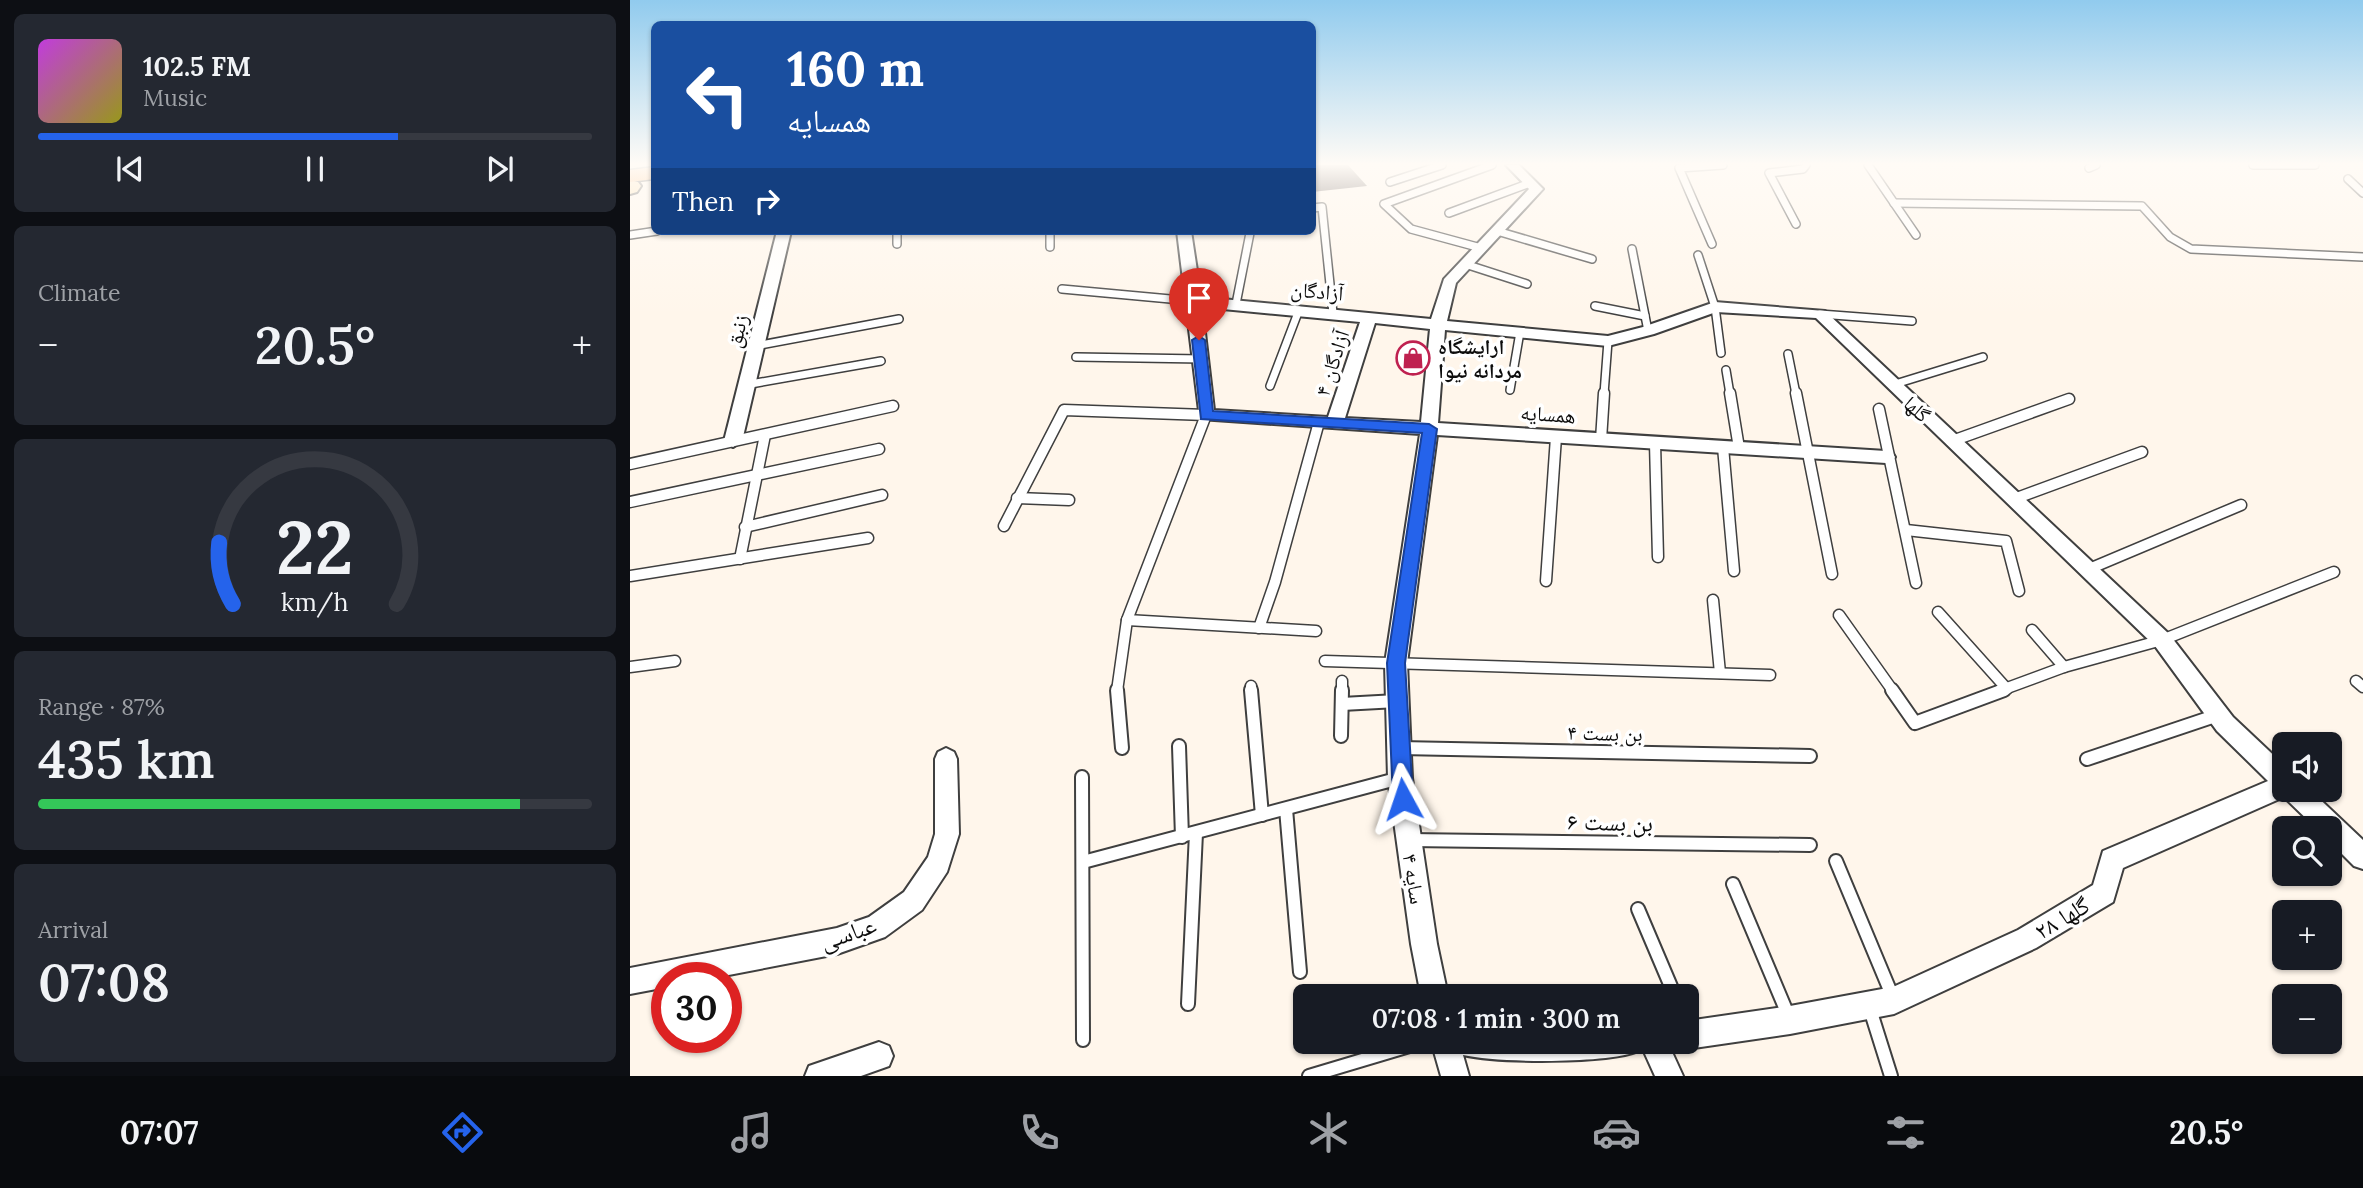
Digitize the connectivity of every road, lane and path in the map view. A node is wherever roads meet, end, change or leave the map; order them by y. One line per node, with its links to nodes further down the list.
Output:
1 (1323, 215): 34 (lane)
2 (1396, 215): 21 (lane)
3 (1512, 215): 9 (street, سایه ۴)
4 (1700, 215): 19 (lane)
5 (1791, 215): 8 (lane)
6 (1902, 215): 17 (lane)
7 (2150, 215): 24 (lane)
8 (1796, 224)
9 (1497, 231): 21 (street, سایه ۴); 25 (lane)
10 (651, 232): 11 (lane)
11 (630, 235)
12 (783, 235): 43 (street, زنبق)
13 (897, 235): 18 (lane)
14 (1050, 235): 20 (lane)
15 (1184, 235): 29 (street)
16 (1250, 235): 30 (lane)
17 (1916, 235)
18 (897, 244)
19 (1712, 244)
20 (1050, 247)
21 (1482, 248): 26 (street, سایه ۴)
22 (1632, 249): 39 (lane)
23 (1698, 255): 32 (lane)
24 (2363, 257)
25 (1592, 259)
26 (1465, 264): 27 (lane); 40 (street, سایه ۴)
27 (1527, 284)
28 (1062, 289): 29 (lane)
29 (1192, 302): 30 (street, آزادگان); 48 (street)
30 (1236, 304): 33 (street, آزادگان)
31 (1595, 306): 39 (lane)
32 (1715, 307): 35 (street); 39 (street); 44 (lane)
33 (1299, 310): 34 (street, آزادگان); 53 (lane)
34 (1333, 313): 36 (street, آزادگان)
35 (1820, 314): 38 (lane); 51 (street, گلها)
36 (1369, 317): 40 (street, آزادگان); 59 (street, آزادگان ۴)
37 (900, 319): 43 (lane)
38 (1912, 321)
39 (1646, 323): 42 (street)
40 (1438, 324): 41 (street); 60 (street, سایه ۴)
41 (1520, 332): 42 (street); 54 (lane)
42 (1608, 341): 63 (lane)
43 (755, 346): 52 (street, زنبق)
44 (1721, 353)
45 (1788, 354): 69 (lane)
46 (1076, 357): 48 (lane)
47 (1983, 357): 51 (lane)
48 (1202, 359): 58 (street)
49 (881, 361): 52 (lane)
50 (1726, 370): 67 (lane)
51 (1892, 385): 65 (street, گلها)
52 (745, 386): 64 (street, زنبق)
53 (1270, 386)
54 (1510, 390)
55 (2069, 399): 65 (lane)
56 (893, 406): 61 (lane)
57 (1879, 410): 71 (lane)
58 (1206, 415): 59 (street, همسایه); 75 (lane); 97 (lane)
59 (1327, 422): 60 (street, همسایه); 98 (lane)
60 (1429, 429): 62 (street, همسایه); 104 (street, سایه ۴)
61 (765, 435): 64 (lane); 73 (lane)
62 (1556, 437): 63 (street, همسایه); 91 (lane)
63 (1601, 440): 66 (street, همسایه)
64 (733, 441): 72 (lane)
65 (1952, 441): 76 (street, گلها)
66 (1655, 443): 67 (street, همسایه); 84 (lane)
67 (1731, 448): 69 (street, همسایه); 87 (lane)
68 (879, 449): 73 (lane)
69 (1809, 452): 71 (street, همسایه); 89 (lane)
70 (2141, 452): 76 (lane)
71 (1886, 457): 82 (lane)
72 (630, 464)
73 (755, 475): 78 (lane); 81 (lane)
74 (883, 495): 81 (lane)
75 (1017, 498): 77 (lane); 80 (lane)
76 (2014, 499): 86 (street, گلها)
77 (1069, 500)
78 (630, 502)
79 (2241, 505): 86 (lane)
80 (1004, 526)
81 (745, 527): 85 (lane)
82 (1906, 530): 92 (lane); 93 (lane)
83 (868, 538): 85 (lane)
84 (1658, 557)
85 (740, 559): 90 (lane)
86 (2089, 569): 101 (street, گلها)
87 (1734, 571)
88 (2334, 572): 101 (lane)
89 (1832, 574)
90 (630, 576)
91 (1546, 581)
92 (1916, 583)
93 (2019, 591)
94 (1713, 600): 107 (lane)
95 (1938, 612): 111 (lane)
96 (1839, 615): 111 (lane)
97 (1126, 620): 98 (lane); 117 (lane)
98 (1259, 628): 100 (lane)
99 (2032, 630): 106 (lane)
100 (1316, 631)
101 (2162, 640): 106 (lane); 114 (street, گلها)
102 (1325, 661): 104 (lane)
103 (675, 662): 105 (lane)
104 (1396, 663): 107 (lane); 112 (street, سایه ۴)
105 (630, 667)
106 (2064, 667): 111 (lane)
107 (1720, 673): 108 (lane)
108 (1770, 675)
109 (1342, 681): 113 (lane)
110 (1251, 686): 128 (lane)
111 (2007, 689)
112 (1397, 701): 113 (lane); 118 (street, سایه ۴)
113 (1342, 704): 115 (lane)
114 (2218, 715): 121 (lane); 122 (street, گلها)
115 (1341, 736)
116 (1179, 746): 130 (lane)
117 (1122, 748)
118 (1399, 748): 119 (lane, بن بست ۴); 124 (street, سایه ۴)
119 (1810, 756)
120 (946, 759): 139 (street, عباسی)
121 (2087, 759)
122 (2272, 771)
123 (1082, 777): 135 (lane)
124 (1400, 778): 127 (lane); 131 (street, سایه ۴)
125 (2272, 788): 142 (street, گلها ۲۸)
126 (2306, 802): 133 (street)
127 (1286, 809): 128 (lane); 138 (lane)
128 (1262, 815): 129 (lane)
129 (1196, 832): 130 (lane); 143 (lane)
130 (1182, 837): 135 (lane)
131 (1408, 840): 132 (lane, بن بست ۶); 140 (street, سایه ۴)
132 (1810, 845)
133 (2363, 857)
134 (1836, 861): 142 (lane)
135 (1083, 862): 146 (lane)
136 (1733, 884): 144 (lane)
137 (1638, 909): 141 (lane)
138 (1300, 972)
139 (630, 981)
140 (1432, 984)
141 (1670, 984)
142 (1882, 1003): 144 (street); 155 (lane)
143 (1188, 1004)
144 (1790, 1020): 145 (street)
145 (1699, 1031)
146 (1083, 1040)
147 (1383, 1054): 152 (lane)
148 (1449, 1054): 153 (street)
149 (1659, 1054): 154 (street)
150 (879, 1056): 151 (street)
151 (819, 1076)
152 (1309, 1076)
153 (1455, 1076)
154 (1669, 1076)
155 (1891, 1076)

